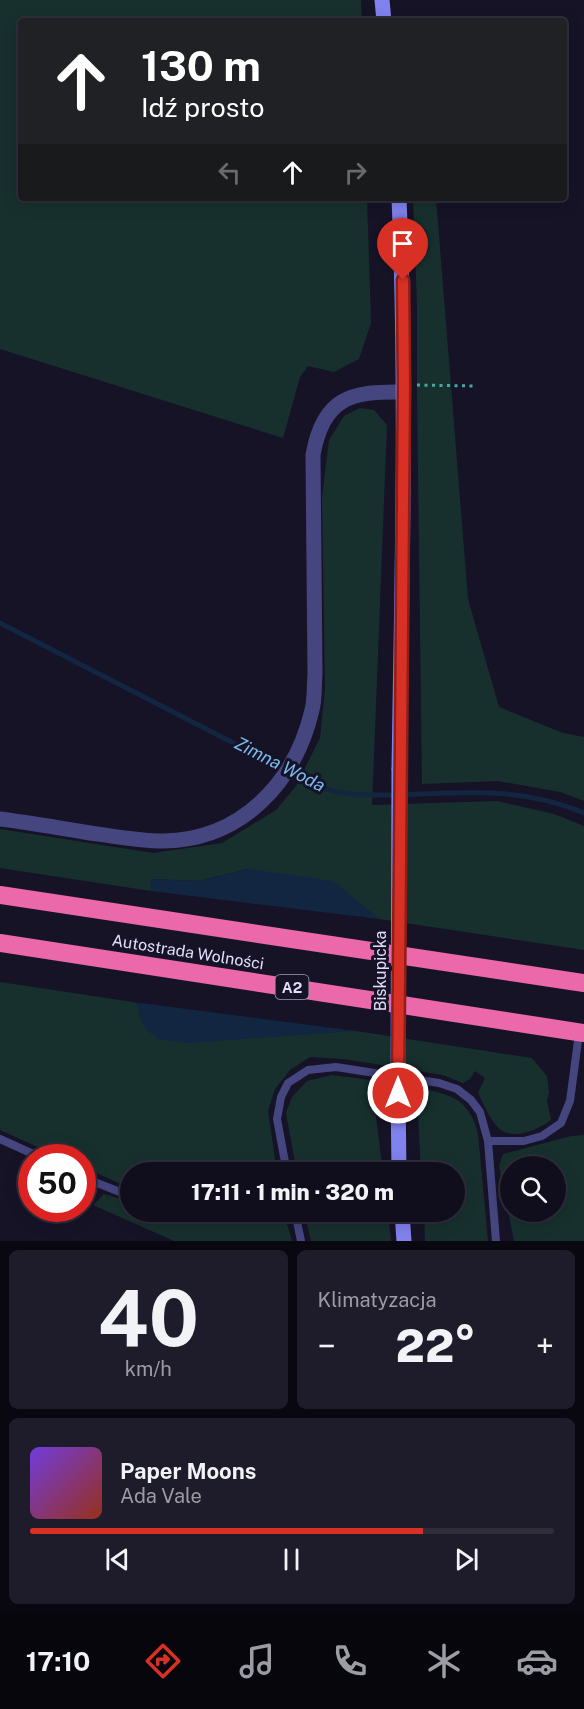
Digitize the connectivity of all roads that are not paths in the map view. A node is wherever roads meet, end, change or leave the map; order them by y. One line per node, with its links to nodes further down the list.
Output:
1 (382, 0): 2 (main road)
2 (384, 18)
3 (399, 201): 4 (main road, Biskupicka)
4 (403, 389): 5 (street); 14 (main road, Biskupicka, bridge)
5 (0, 819)
6 (0, 895): 8 (highway, Autostrada Wolności)
7 (0, 943): 9 (highway, Autostrada Wolności / A2)
8 (584, 983)
9 (582, 1032): 11 (lane)
10 (0, 1138): 12 (lane)
11 (488, 1141): 13 (lane); 21 (lane)
12 (18, 1147)
13 (285, 1162)
14 (399, 1162)
15 (96, 1183): 16 (lane)
16 (120, 1192)
17 (297, 1222): 19 (lane)
18 (403, 1222): 20 (main road)
19 (301, 1241)
20 (404, 1241)
21 (496, 1241)

